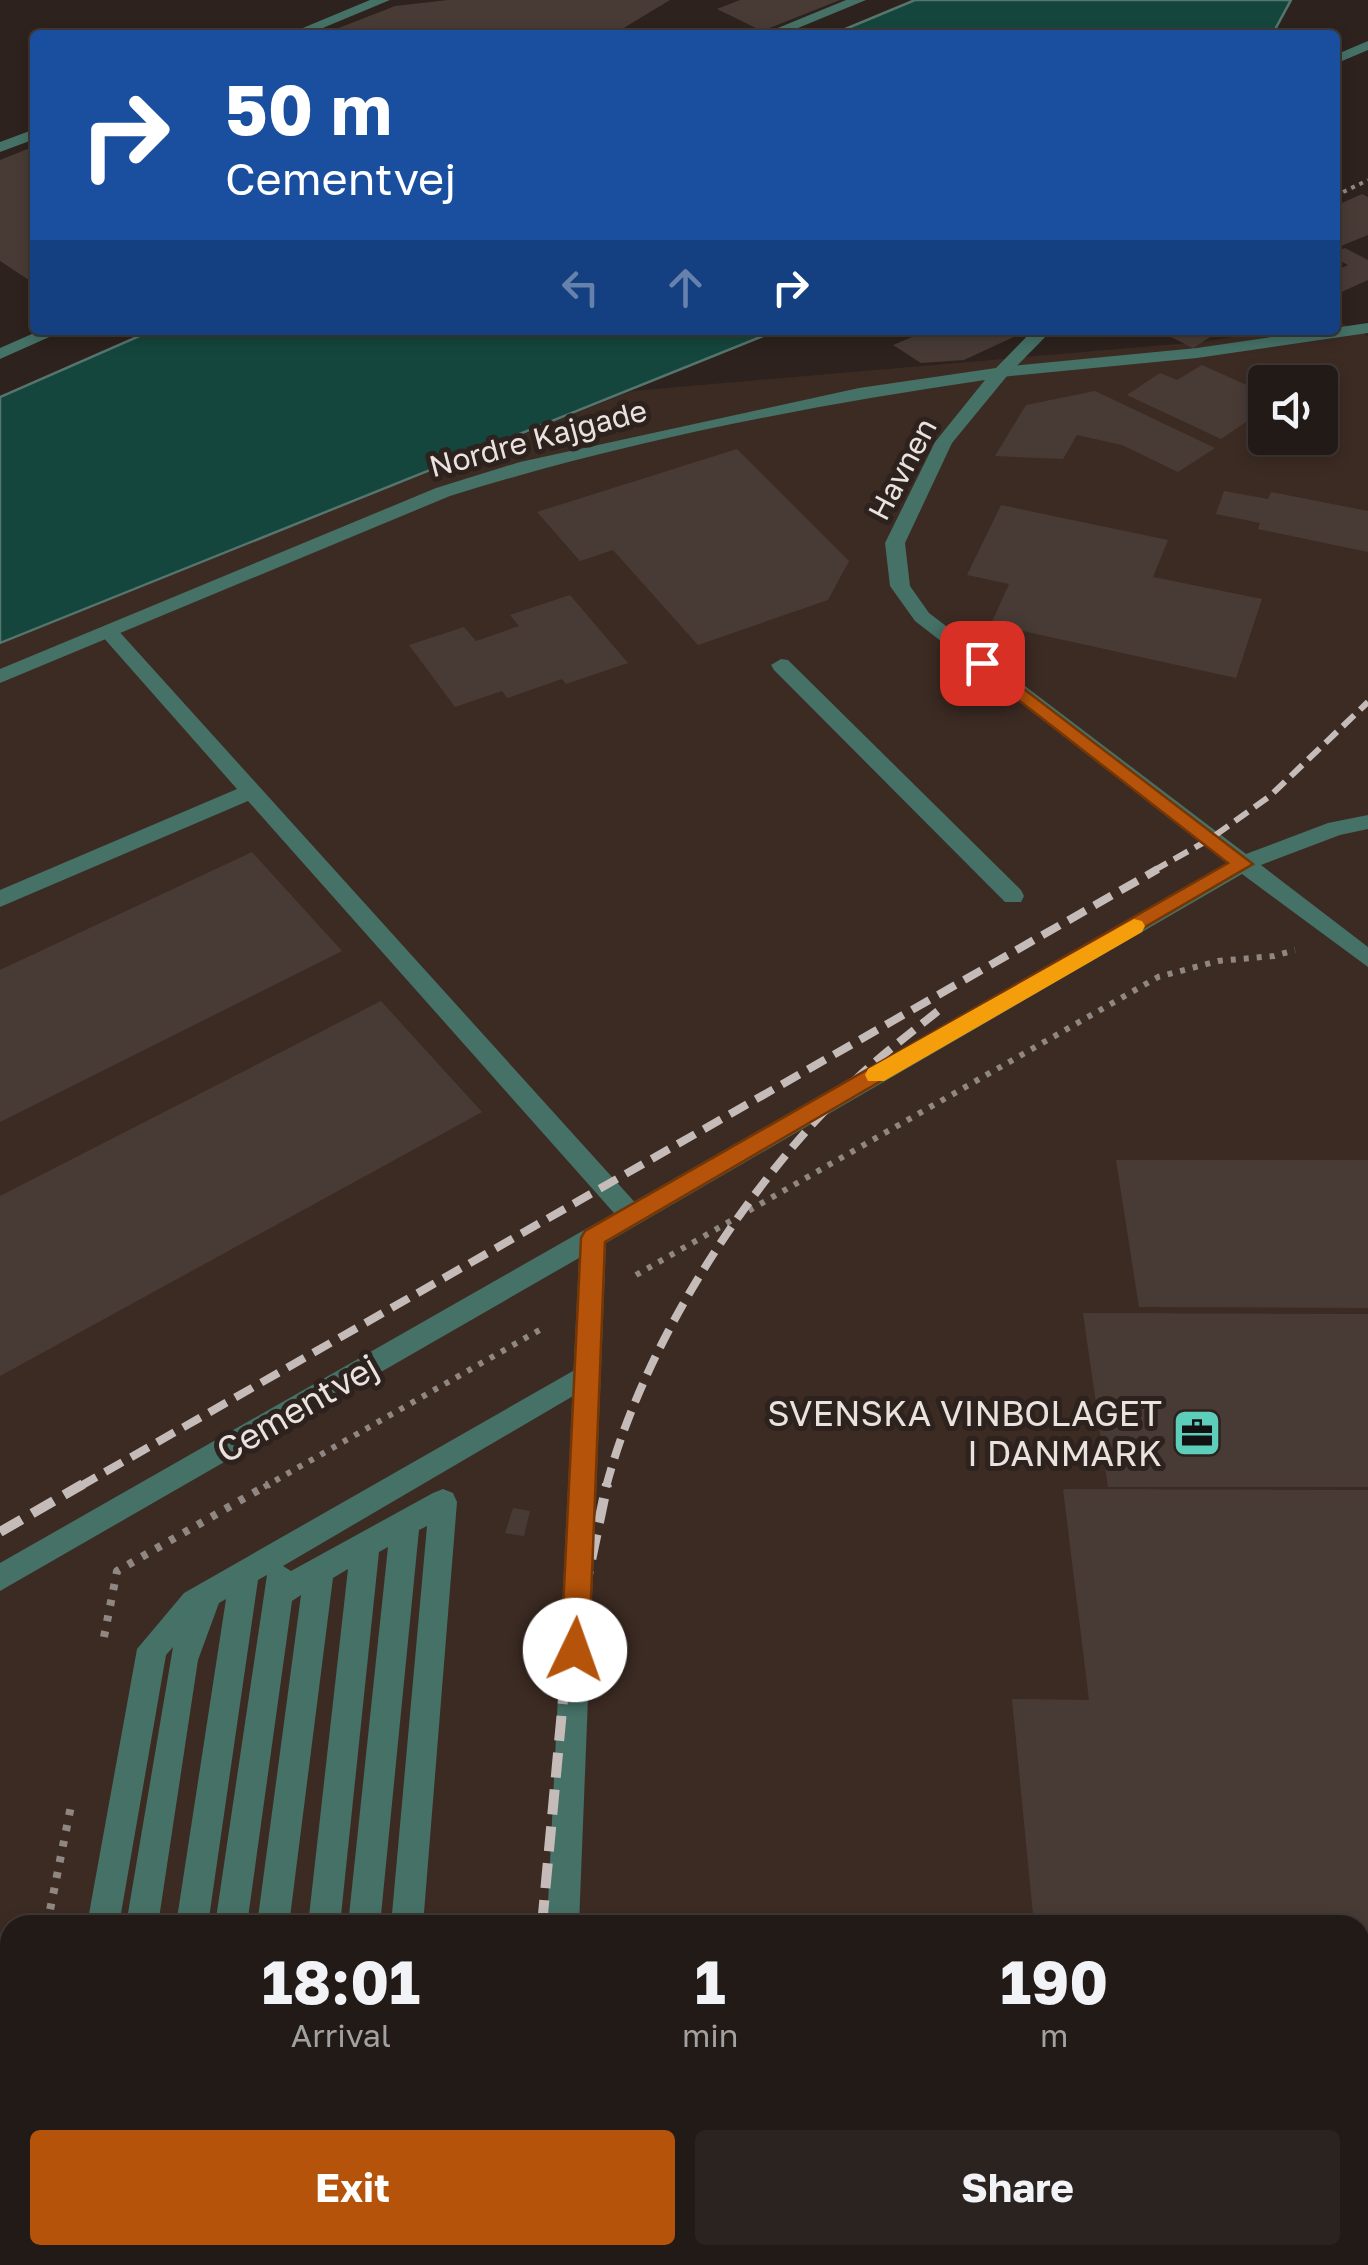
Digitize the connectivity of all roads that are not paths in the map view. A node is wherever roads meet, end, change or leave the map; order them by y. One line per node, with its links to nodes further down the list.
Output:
1 (383, 0): 3 (street)
2 (859, 0): 4 (street)
3 (306, 30)
4 (781, 30)
5 (1368, 44): 6 (street)
6 (1340, 58)
7 (30, 136): 8 (street)
8 (0, 147)
9 (1368, 328): 10 (street, Nordre Kajgade)
10 (1340, 332)
11 (44, 335): 14 (street)
12 (1038, 335): 15 (street, Havnen)
13 (1320, 335): 15 (street, Nordre Kajgade)
14 (0, 354)
15 (1002, 372): 16 (street, Nordre Kajgade); 21 (street, Havnen)
16 (109, 632): 18 (street, Nordre Kajgade); 19 (street)
17 (781, 665): 22 (street)
18 (0, 677)
19 (252, 791): 23 (street); 25 (street)
20 (1368, 822): 21 (street, Cementvej)
21 (1242, 864): 24 (street, Havnen); 25 (street, Cementvej)
22 (1013, 896)
23 (0, 899)
24 (1368, 960)
25 (632, 1215): 26 (street, Cementvej)
26 (593, 1238): 27 (street); 33 (street, Cementvej)
27 (587, 1374): 30 (street); 44 (street)
28 (405, 1524): 29 (street); 42 (street); 43 (street)
29 (365, 1546): 32 (street); 41 (street)
30 (284, 1548): 31 (street); 35 (street)
31 (245, 1571): 34 (street); 38 (street)
32 (320, 1571): 35 (street); 40 (street)
33 (0, 1578)
34 (208, 1594): 36 (street); 37 (street)
35 (278, 1594): 39 (street)
36 (105, 1915)
37 (144, 1915)
38 (193, 1915)
39 (232, 1915)
40 (275, 1915)
41 (325, 1915)
42 (365, 1915)
43 (408, 1915)
44 (563, 1915)

